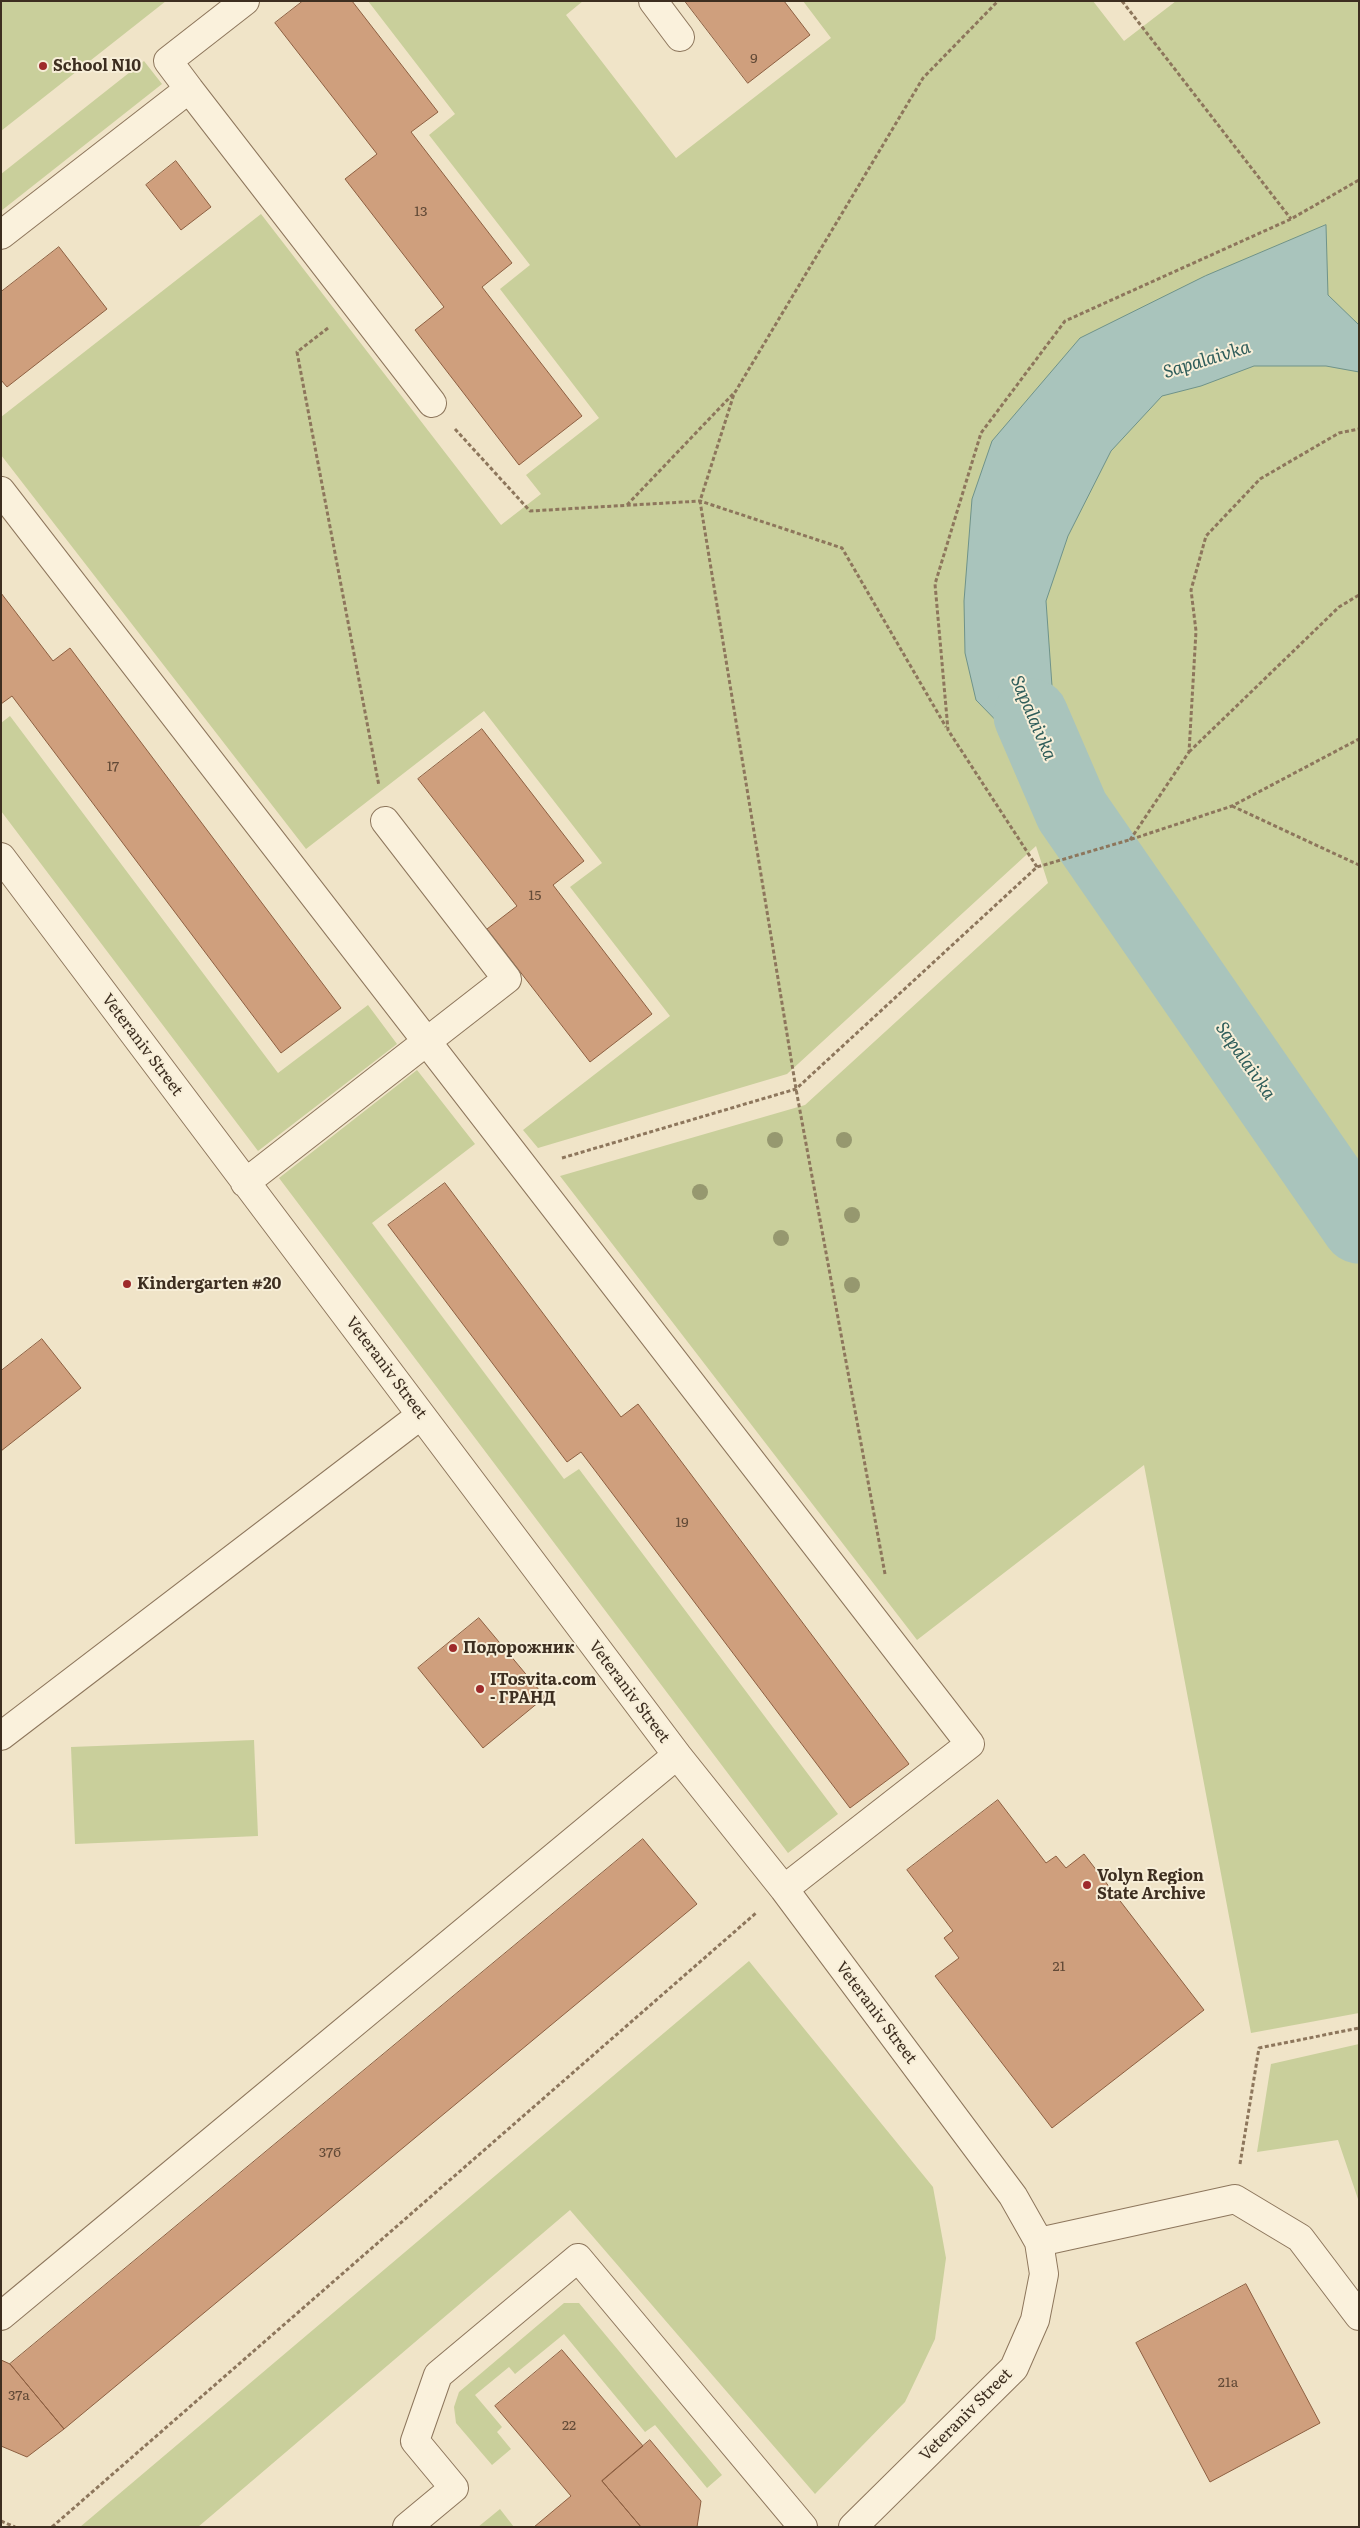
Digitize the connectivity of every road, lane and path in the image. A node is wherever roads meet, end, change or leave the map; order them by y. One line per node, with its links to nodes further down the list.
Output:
1 (245, 1): 6 (street)
2 (653, 1): 5 (street)
3 (998, 1): 11 (path)
4 (1122, 1): 8 (path)
5 (680, 37)
6 (189, 89): 9 (street); 10 (street)
7 (1359, 180): 8 (path)
8 (1290, 219): 18 (path)
9 (1, 235)
10 (358, 306): 12 (street); 22 (path)
11 (734, 394): 15 (path); 16 (path)
12 (432, 403): 16 (path)
13 (1359, 429): 20 (path)
14 (1, 491): 27 (street)
15 (700, 501): 16 (path); 18 (path); 28 (path)
16 (626, 506)
17 (1359, 595): 20 (path)
18 (948, 730): 25 (path)
19 (1359, 739): 21 (path)
20 (1190, 752): 23 (path)
21 (1232, 806): 23 (path); 24 (path)
22 (385, 821): 27 (street)
23 (1130, 840): 25 (path)
24 (1359, 865)
25 (1037, 867): 28 (path)
26 (5, 870): 30 (street, Veteraniv Street)
27 (427, 1041): 29 (street); 30 (street)
28 (796, 1089): 29 (path); 32 (path)
29 (525, 1168): 35 (street)
30 (245, 1183): 31 (street, Veteraniv Street)
31 (422, 1415): 33 (street); 34 (street, Veteraniv Street)
32 (886, 1576)
33 (1, 1736)
34 (678, 1755): 35 (street, Veteraniv Street); 39 (street)
35 (784, 1889): 38 (street, Veteraniv Street); 43 (path)
36 (1359, 2028): 37 (path)
37 (1235, 2199): 38 (street); 40 (street)
38 (1039, 2242): 46 (street, Veteraniv Street)
39 (1, 2316)
40 (1359, 2316)
41 (1, 2522): 42 (path)
42 (15, 2527)
43 (52, 2527)
44 (408, 2527): 45 (street)
45 (803, 2527)
46 (853, 2527)

